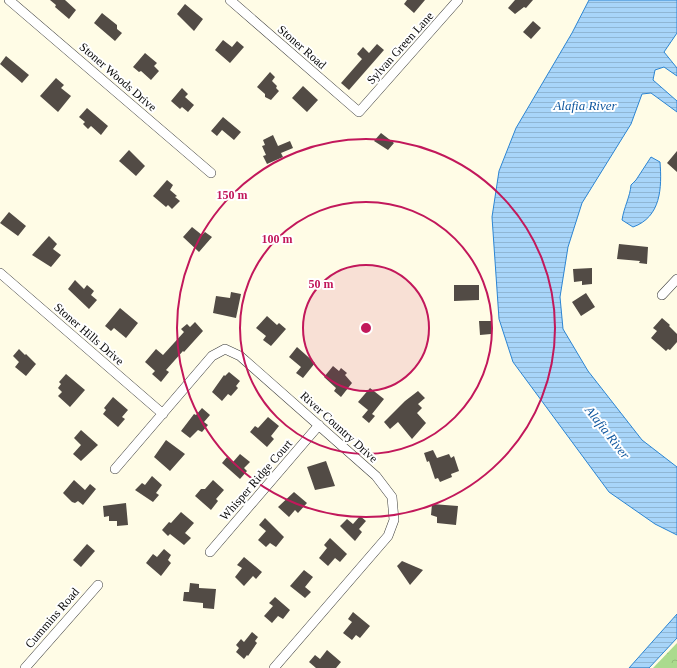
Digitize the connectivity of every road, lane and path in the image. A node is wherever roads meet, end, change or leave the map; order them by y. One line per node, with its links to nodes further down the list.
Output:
1 (9, 0): 5 (street, Stoner Woods Drive)
2 (230, 0): 4 (street, Stoner Road)
3 (458, 0): 4 (street, Sylvan Green Lane)
4 (359, 112)
5 (211, 173)
6 (0, 273): 9 (street, Stoner Hills Drive)
7 (677, 279): 8 (street)
8 (662, 295)
9 (163, 414): 10 (street, River Country Drive); 11 (street, River Country Drive)
10 (319, 425): 12 (street, Whisper Ridge Court); 15 (street, River Country Drive)
11 (115, 468)
12 (210, 552)
13 (98, 585): 14 (street, Cummins Road)
14 (25, 668)
15 (274, 668)

